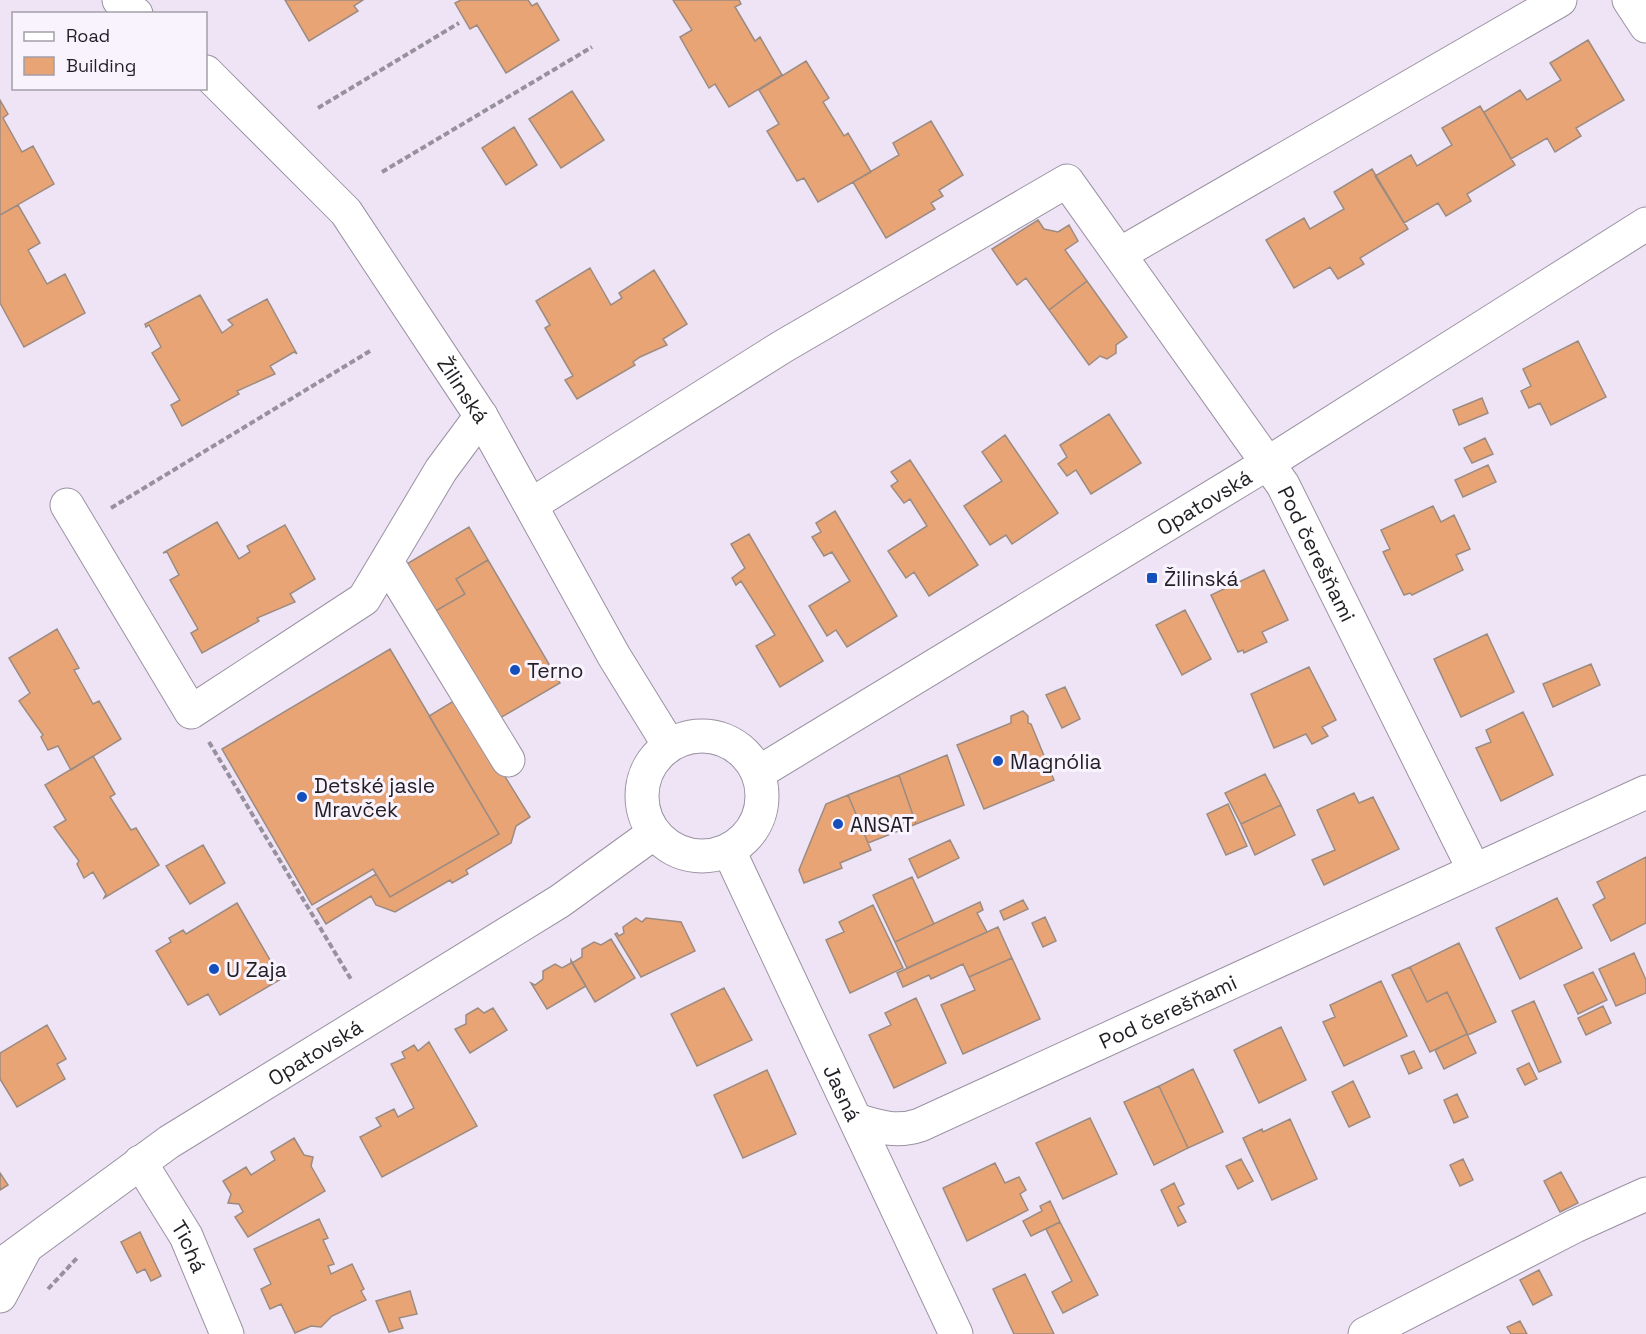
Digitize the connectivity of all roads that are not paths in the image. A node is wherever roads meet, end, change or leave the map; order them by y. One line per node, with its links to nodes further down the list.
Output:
1 (119, 0): 4 (street)
2 (1560, 0): 8 (street)
3 (1629, 0): 5 (street)
4 (134, 12)
5 (1646, 26)
6 (207, 73): 9 (street, Žilinská)
7 (1646, 224): 10 (street, Opatovská)
8 (1120, 254): 10 (street, Pod čerešňami); 11 (street, Pod čerešňami)
9 (481, 416): 11 (street, Žilinská); 13 (street)
10 (1268, 463): 16 (street, Opatovská); 20 (street, Pod čerešňami)
11 (531, 505): 14 (street, Žilinská)
12 (74, 516): 13 (street)
13 (387, 562): 15 (street)
14 (669, 745): 16 (street); 18 (street)
15 (508, 760)
16 (758, 772): 19 (street)
17 (1646, 792): 20 (street, Pod čerešňami)
18 (654, 833): 19 (street); 22 (street, Opatovská)
19 (729, 851): 21 (street, Jasná)
20 (1474, 870): 21 (street, Pod čerešňami)
21 (856, 1120): 27 (street, Jasná)
22 (140, 1162): 24 (street, Opatovská); 26 (street, Tichá)
23 (1646, 1194): 28 (street)
24 (12, 1258): 25 (street, Opatovská)
25 (0, 1296)
26 (227, 1334)
27 (956, 1334)
28 (1365, 1334)

